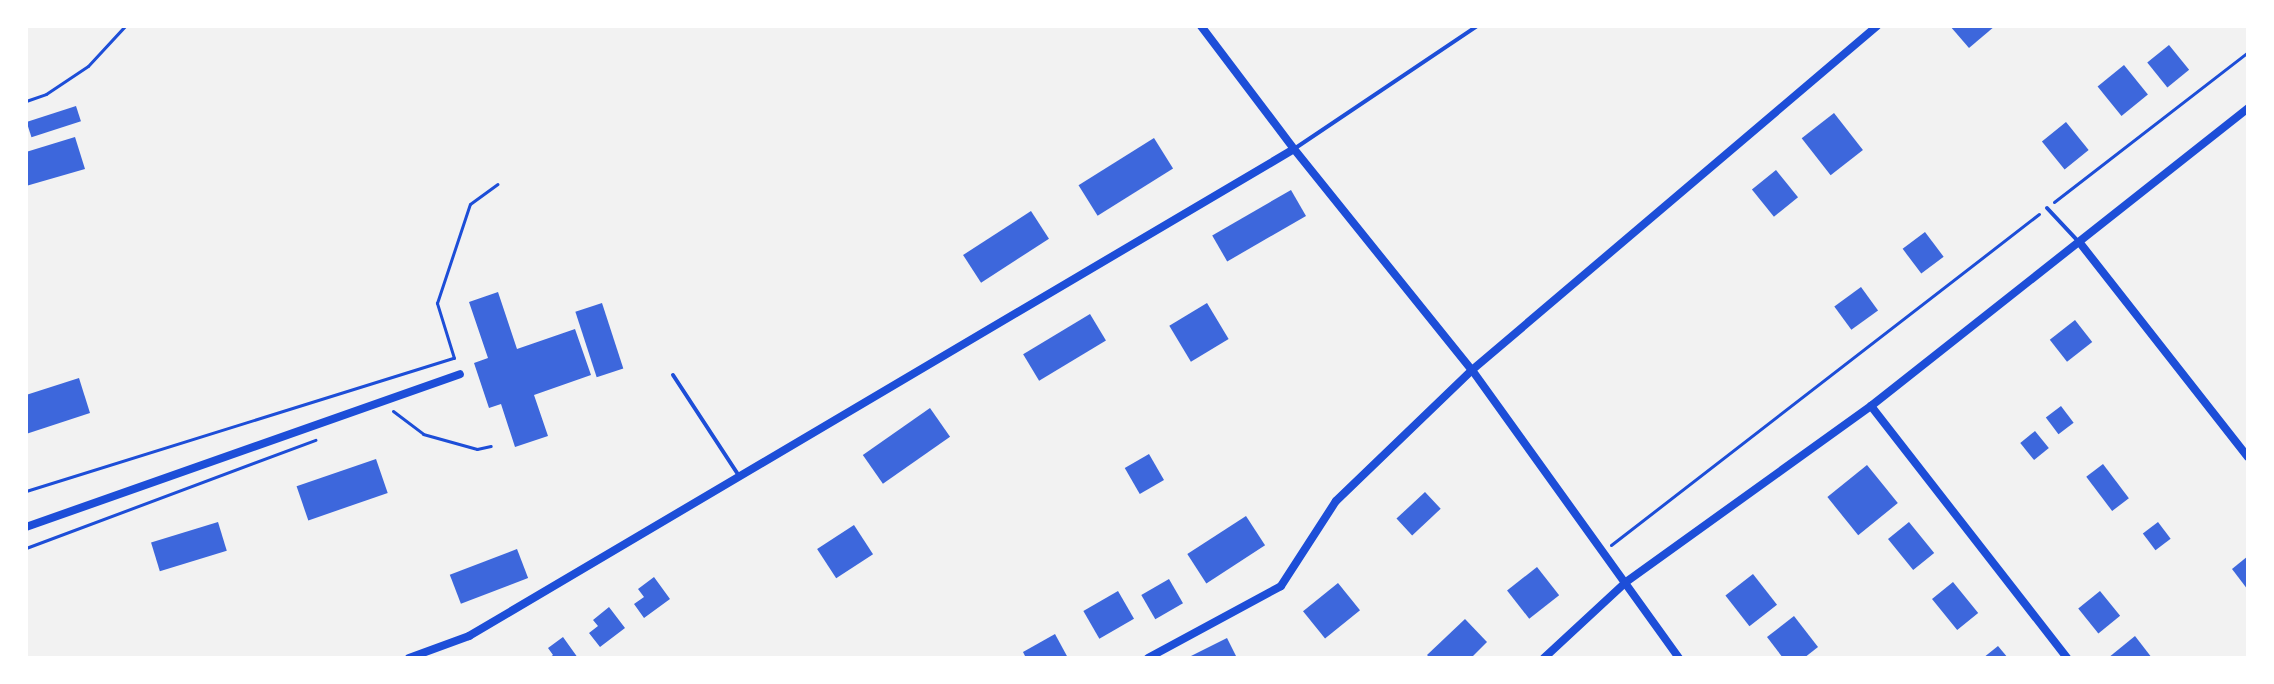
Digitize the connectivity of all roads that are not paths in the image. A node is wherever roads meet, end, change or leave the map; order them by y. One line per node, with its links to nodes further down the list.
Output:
1 (1201, 26): 5 (street)
2 (1477, 26): 5 (lane)
3 (1877, 26): 8 (street)
4 (2248, 108): 7 (street)
5 (1294, 149): 8 (street); 13 (street)
6 (2047, 208): 7 (lane)
7 (2080, 243): 11 (street); 12 (street)
8 (1472, 370): 15 (street); 17 (street)
9 (460, 374): 14 (street)
10 (673, 375): 13 (lane)
11 (1871, 406): 15 (street); 20 (street)
12 (2248, 457)
13 (739, 476): 16 (street)
14 (26, 527)
15 (1626, 582): 18 (street); 19 (street)
16 (409, 658)
17 (1148, 658)
18 (1544, 658)
19 (1679, 658)
20 (2067, 658)

